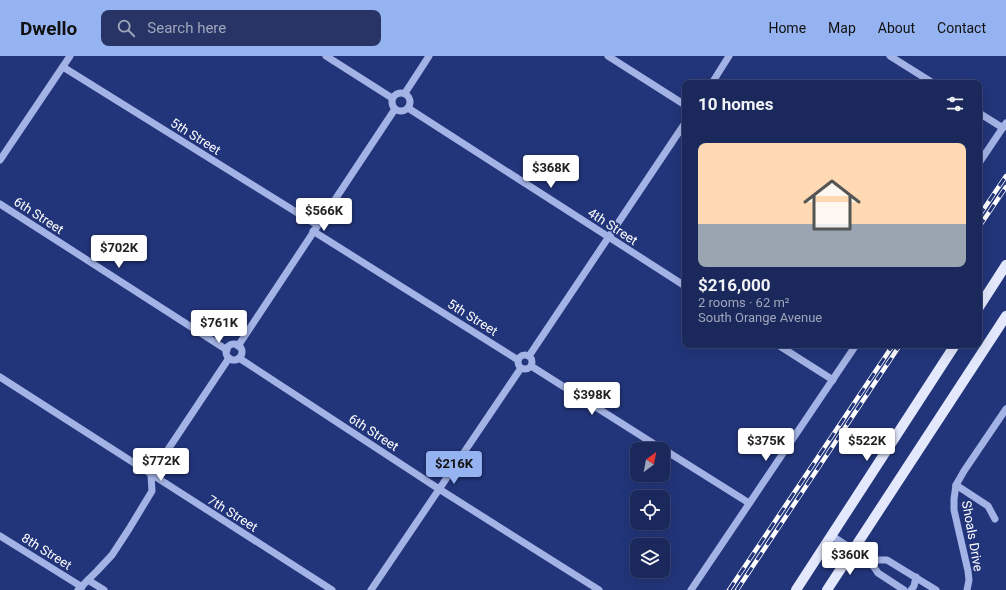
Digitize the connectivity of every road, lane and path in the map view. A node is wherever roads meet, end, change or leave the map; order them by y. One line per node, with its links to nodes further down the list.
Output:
1 (70, 56): 7 (street)
2 (326, 56): 11 (street)
3 (429, 56): 10 (street)
4 (608, 56): 12 (street)
5 (729, 56): 8 (street)
6 (890, 56): 9 (street)
7 (63, 67): 19 (street); 21 (street, 5th Street)
8 (714, 80)
9 (928, 80)
10 (405, 93): 11 (street); 13 (street)
11 (392, 98): 14 (street)
12 (682, 103)
13 (408, 108): 14 (street); 22 (street, 4th Street)
14 (395, 109): 21 (street)
15 (982, 115): 16 (street)
16 (1004, 126): 18 (street)
17 (682, 127): 22 (street)
18 (982, 158)
19 (0, 160)
20 (0, 204): 31 (street, 6th Street)
21 (315, 228): 27 (street); 35 (street, 5th Street)
22 (608, 237): 24 (street, 4th Street); 32 (street)
23 (1006, 265): 25 (main road)
24 (682, 284)
25 (982, 302)
26 (1006, 316): 50 (main road)
27 (238, 346): 31 (street); 34 (street)
28 (783, 348): 39 (street)
29 (854, 348): 39 (street)
30 (953, 348): 49 (main road)
31 (227, 350): 33 (street)
32 (529, 356): 35 (street); 36 (street)
33 (229, 358): 34 (street); 43 (street)
34 (239, 358): 45 (street, 6th Street)
35 (518, 360): 37 (street)
36 (531, 366): 37 (street); 41 (street)
37 (521, 368): 45 (street)
38 (0, 377): 43 (street, 7th Street)
39 (833, 380): 46 (street)
40 (1006, 409): 44 (street, Shoals Drive)
41 (652, 442)
42 (670, 453): 46 (street)
43 (151, 475): 53 (street); 56 (street, 7th Street)
44 (956, 485): 47 (street, Shoals Drive); 65 (street, Shoals Drive)
45 (439, 489): 57 (street); 58 (street, 6th Street)
46 (749, 503): 59 (street)
47 (995, 519)
48 (0, 536): 54 (street, 8th Street)
49 (832, 536): 50 (street); 60 (main road)
50 (854, 550): 51 (street); 61 (main road)
51 (869, 560): 52 (street); 62 (street)
52 (916, 577): 63 (street); 64 (street)
53 (88, 580): 54 (street); 55 (street)
54 (80, 589)
55 (104, 590)
56 (332, 590)
57 (371, 590)
58 (599, 590)
59 (691, 590)
60 (796, 590)
61 (827, 590)
62 (904, 590)
63 (911, 590)
64 (936, 590)
65 (967, 590)

